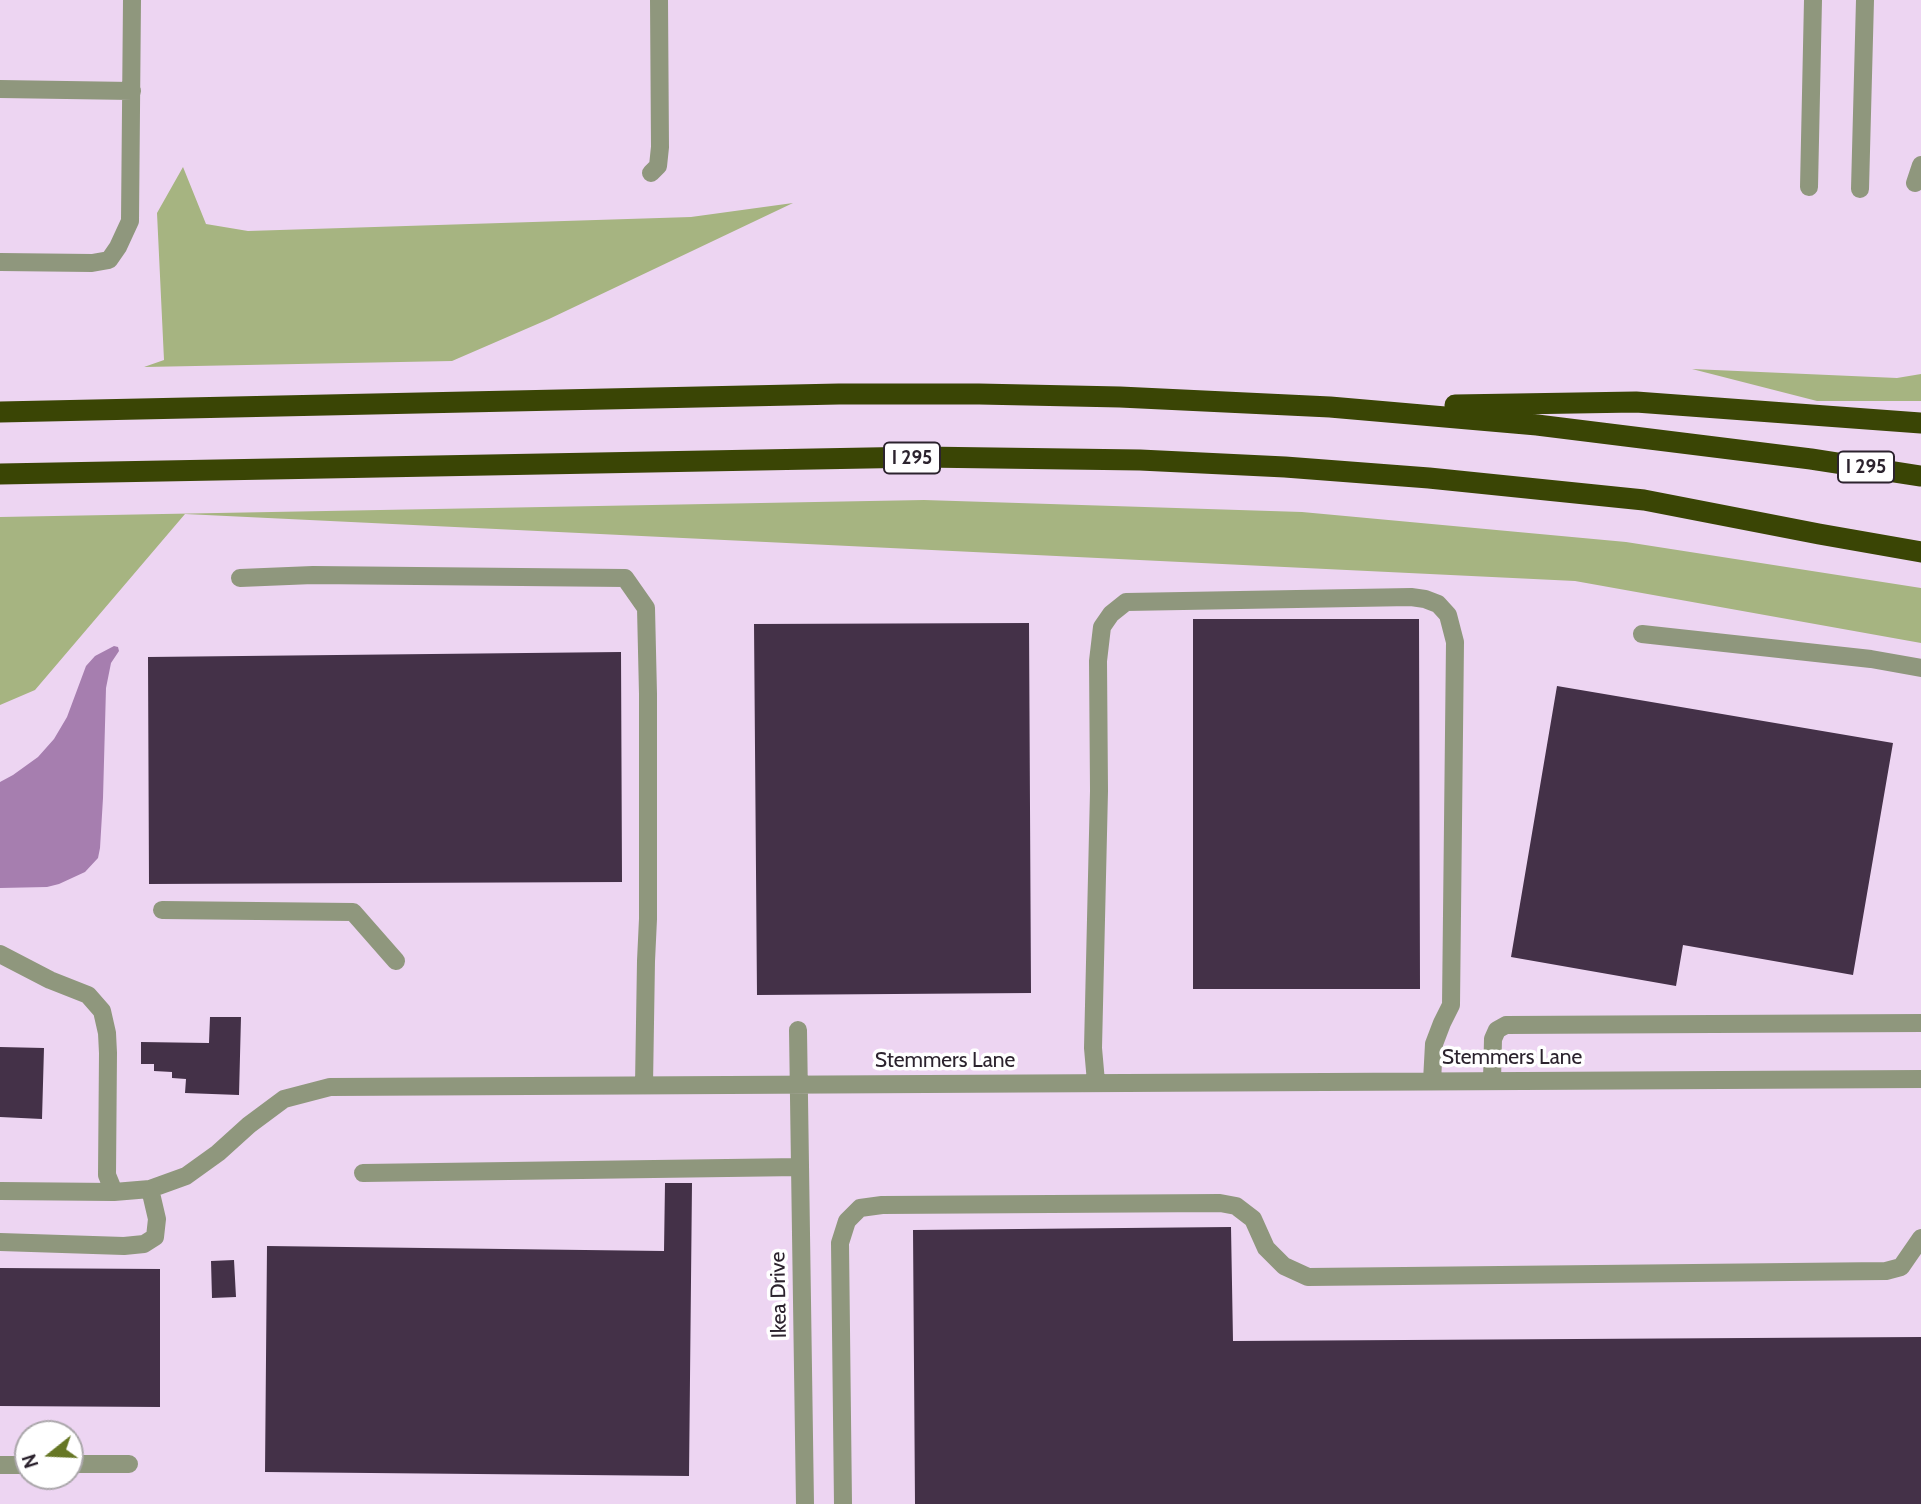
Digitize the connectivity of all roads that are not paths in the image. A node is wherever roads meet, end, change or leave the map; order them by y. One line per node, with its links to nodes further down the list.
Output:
1 (132, 0): 6 (lane)
2 (659, 0): 8 (lane)
3 (1812, 0): 10 (lane)
4 (1865, 0): 11 (lane)
5 (0, 89): 6 (lane)
6 (132, 91): 12 (lane)
7 (1921, 165): 9 (lane)
8 (652, 173)
9 (1915, 183)
10 (1809, 187)
11 (1860, 189)
12 (0, 262)
13 (1330, 407): 14 (highway, I 295); 15 (highway); 17 (highway, I 295)
14 (0, 411)
15 (1921, 423)
16 (0, 474): 18 (highway, I 295)
17 (1921, 476)
18 (1921, 552)
19 (240, 578): 31 (lane)
20 (1642, 634): 21 (lane)
21 (1921, 668)
22 (162, 910): 24 (lane)
23 (0, 954): 37 (lane)
24 (396, 961)
25 (1921, 1023): 28 (lane)
26 (798, 1030): 32 (lane, Ikea Drive)
27 (1921, 1079): 28 (lane, Stemmers Lane)
28 (1492, 1081): 30 (lane, Stemmers Lane)
29 (1096, 1082): 30 (lane, Stemmers Lane); 30 (lane); 32 (lane, Stemmers Lane)
30 (1432, 1082)
31 (644, 1085): 32 (lane, Stemmers Lane); 35 (lane, Stemmers Lane)
32 (798, 1085): 33 (lane, Ikea Drive)
33 (800, 1167): 34 (lane); 42 (lane, Ikea Drive)
34 (363, 1173)
35 (149, 1189): 37 (lane, Stemmers Lane); 39 (lane)
36 (0, 1191): 37 (lane, Stemmers Lane)
37 (114, 1192)
38 (1921, 1238): 43 (lane)
39 (0, 1242)
40 (84, 1464): 41 (lane)
41 (130, 1464)
42 (805, 1504)
43 (843, 1504)

